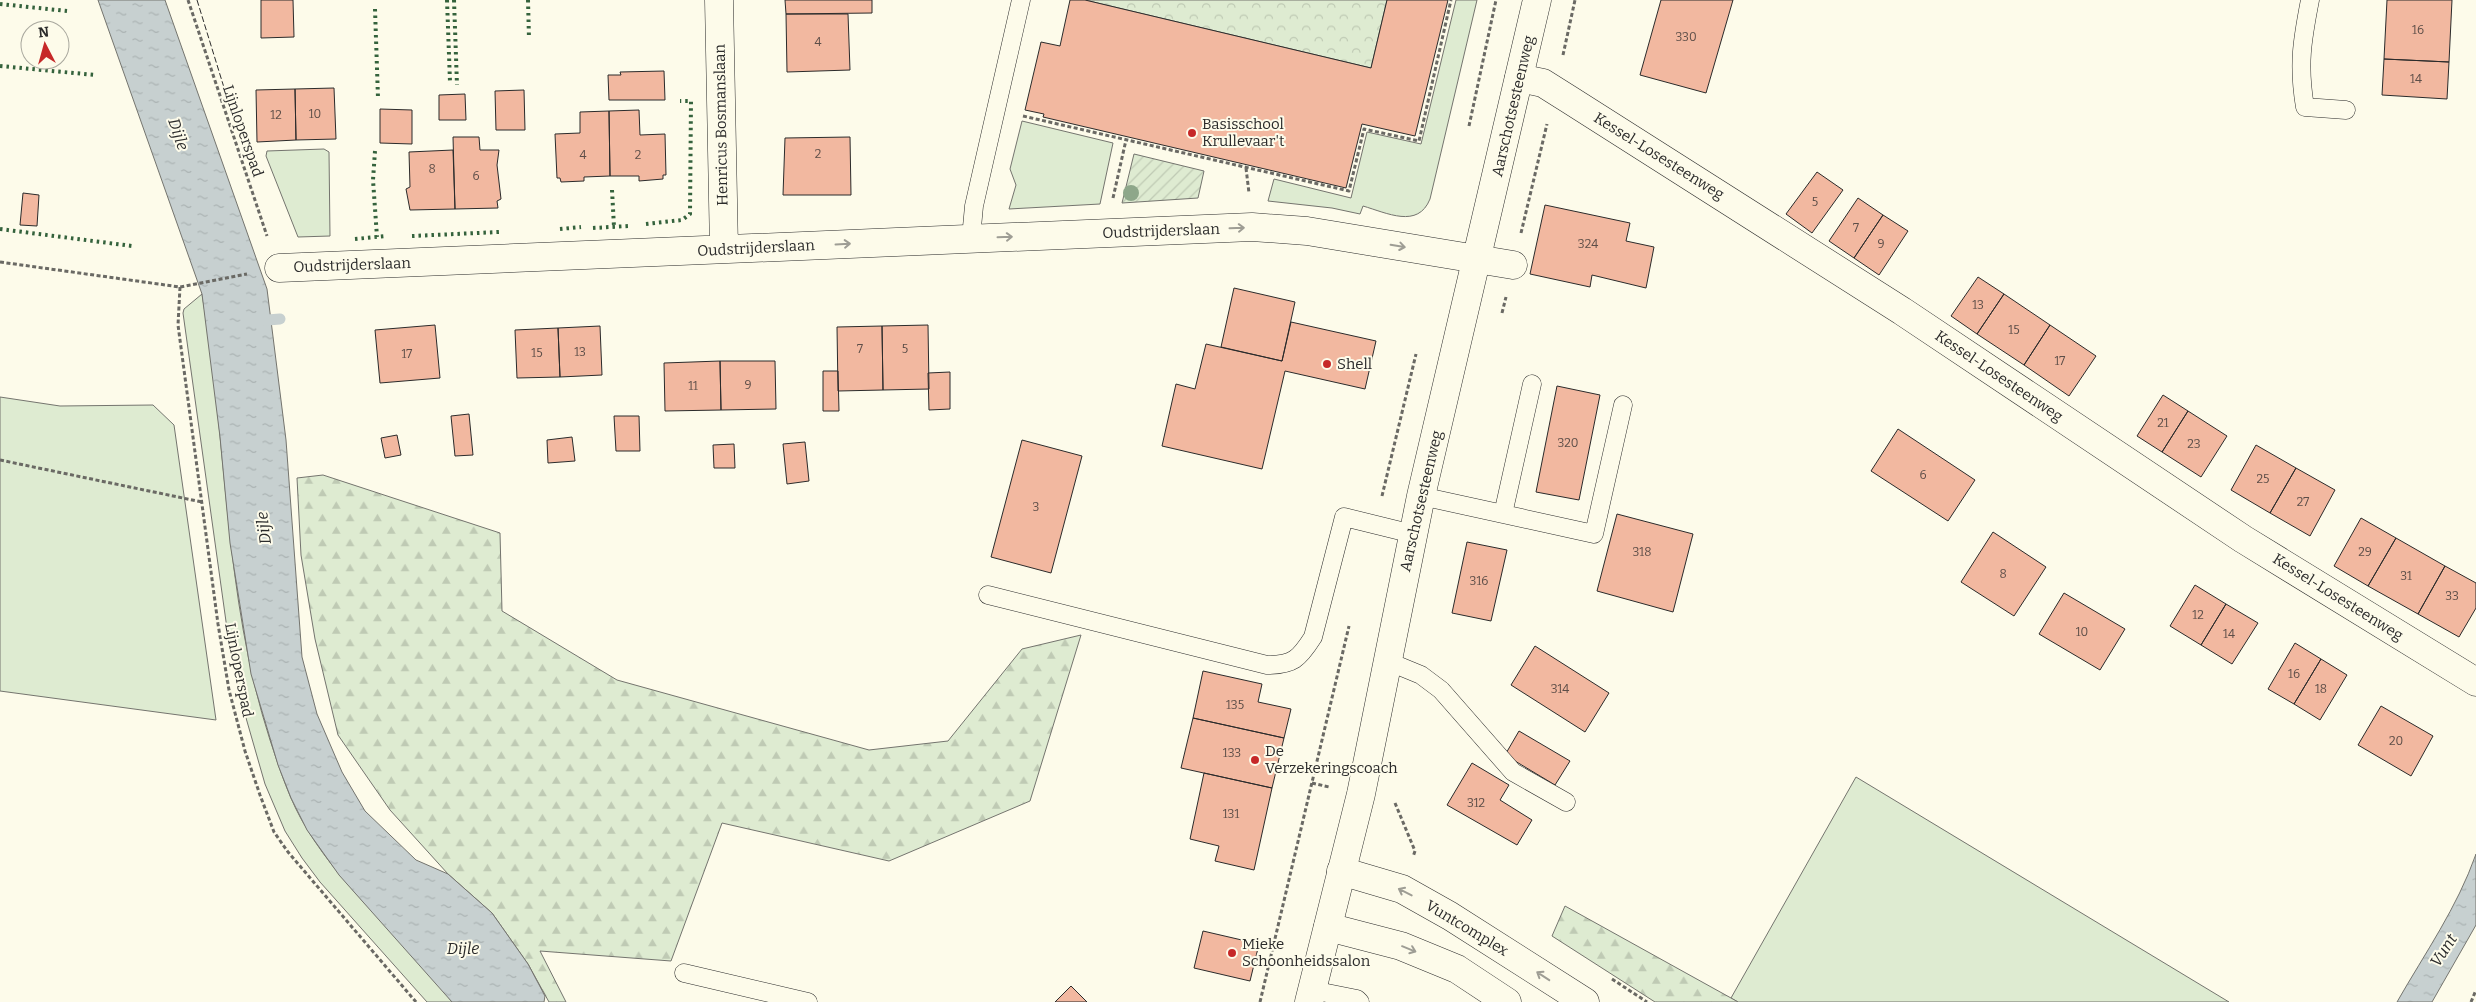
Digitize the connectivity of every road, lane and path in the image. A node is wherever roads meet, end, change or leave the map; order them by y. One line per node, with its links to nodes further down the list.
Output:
1 (188, 0): 24 (path, Lijnloperspad)
2 (719, 0): 20 (street, Henricus Bosmanslaan)
3 (1021, 0): 11 (lane)
4 (1451, 0): 16 (path)
5 (1496, 0): 14 (path)
6 (1537, 0): 10 (street, Aarschotsesteenweg)
7 (1575, 0): 9 (path)
8 (2310, 0): 12 (lane)
9 (1562, 57)
10 (1519, 78): 21 (street, Aarschotsesteenweg); 38 (street, Kessel-Losesteenweg)
11 (996, 110): 15 (path); 19 (lane)
12 (2346, 110)
13 (1545, 130): 23 (path)
14 (1468, 131)
15 (1126, 140): 16 (path); 18 (path)
16 (1246, 168): 17 (path)
17 (1250, 201)
18 (1105, 233): 19 (street, Oudstrijderslaan, one-way to 18); 21 (street, Oudstrijderslaan, one-way to 21)
19 (971, 238): 20 (street, Oudstrijderslaan, one-way to 19)
20 (724, 249): 24 (street, Oudstrijderslaan)
21 (1478, 260): 23 (street, Oudstrijderslaan); 30 (street, Aarschotsesteenweg)
22 (0, 262): 25 (path, Oudstrijderslaan)
23 (1513, 265)
24 (279, 268): 25 (path, Oudstrijderslaan)
25 (180, 287): 31 (path, Lijnloperspad)
26 (1418, 347): 33 (path)
27 (1532, 384): 32 (lane)
28 (1623, 405): 32 (lane)
29 (0, 460): 31 (path)
30 (1421, 496): 32 (lane); 34 (street, Aarschotsesteenweg)
31 (202, 502): 47 (path, Lijnloperspad)
32 (1503, 514)
33 (1375, 524): 34 (lane); 35 (lane)
34 (1413, 534): 37 (street, Aarschotsesteenweg)
35 (988, 595)
36 (1351, 619): 49 (path)
37 (1387, 660): 39 (lane); 42 (street, Aarschotsesteenweg)
38 (2476, 682)
39 (1566, 802)
40 (1395, 803): 41 (path)
41 (1415, 851)
42 (1341, 871): 43 (street, Aarschotsesteenweg); 52 (street, Vuntcomplex, one-way to 42)
43 (1328, 927): 46 (street, Aarschotsesteenweg); 51 (street, one-way to 51)
44 (684, 973): 48 (lane)
45 (2476, 990): 53 (path)
46 (1310, 996): 50 (lane)
47 (416, 1002)
48 (808, 1002)
49 (1260, 1002)
50 (1360, 1002)
51 (1507, 1002)
52 (1584, 1002)
53 (2471, 1002)

